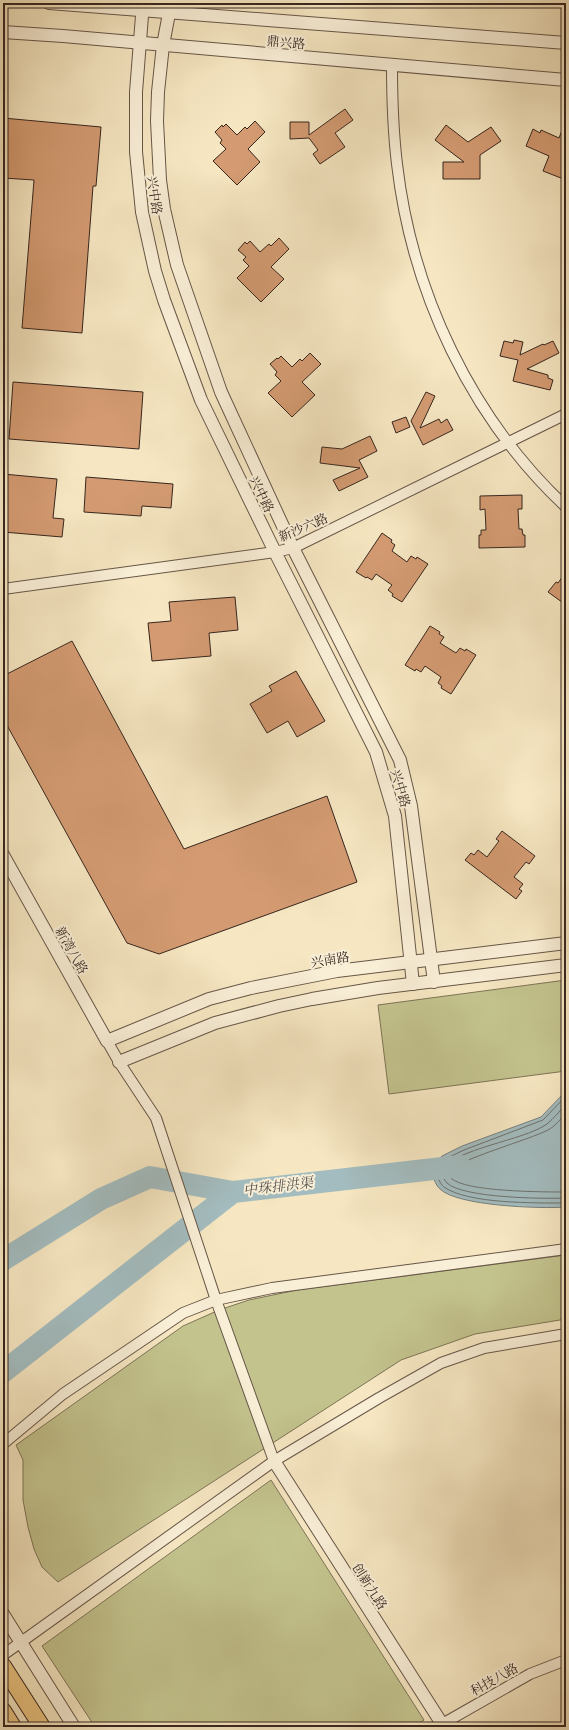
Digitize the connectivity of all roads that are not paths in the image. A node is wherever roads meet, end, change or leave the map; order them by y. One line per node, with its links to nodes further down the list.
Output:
1 (49, 3): 2 (street, 鼎兴路)
2 (142, 7): 3 (street, 鼎兴路); 5 (street, 兴中路)
3 (170, 8): 6 (street, 鼎兴路); 7 (street, 兴中路)
4 (3, 32): 5 (street, 鼎兴路)
5 (139, 43): 7 (street, 鼎兴路); 14 (street, 兴中路)
6 (566, 43)
7 (163, 45): 8 (street, 鼎兴路); 13 (street, 兴中路)
8 (392, 65): 9 (street, 鼎兴路); 11 (street)
9 (566, 80)
10 (566, 414): 11 (street, 新沙六路)
11 (508, 443): 12 (street); 13 (street, 新沙六路)
12 (566, 507)
13 (293, 548): 14 (street, 新沙六路); 19 (street, 兴中路)
14 (275, 552): 15 (street, 新沙六路); 20 (street, 兴中路)
15 (3, 589)
16 (3, 855): 17 (street, 新湾八路)
17 (8, 869): 24 (street, 新湾八路)
18 (566, 943): 19 (street, 兴南路)
19 (432, 960): 20 (street, 兴南路); 22 (street, 兴中路)
20 (410, 962): 23 (street, 兴中路); 24 (street, 兴南路)
21 (566, 966): 22 (street)
22 (434, 982): 23 (street)
23 (413, 984): 25 (street)
24 (107, 1042): 25 (street)
25 (119, 1062): 27 (street)
26 (566, 1249): 27 (street)
27 (216, 1300): 29 (street); 30 (street)
28 (566, 1334): 30 (street)
29 (3, 1444)
30 (274, 1461): 32 (street); 37 (street, 创新九路)
31 (3, 1614): 32 (street)
32 (21, 1644): 33 (street); 40 (street)
33 (3, 1655)
34 (566, 1660): 37 (street, 科技八路)
35 (3, 1666): 39 (highway)
36 (3, 1711): 38 (highway)
37 (441, 1726)
38 (13, 1727)
39 (42, 1727)
40 (74, 1727)

